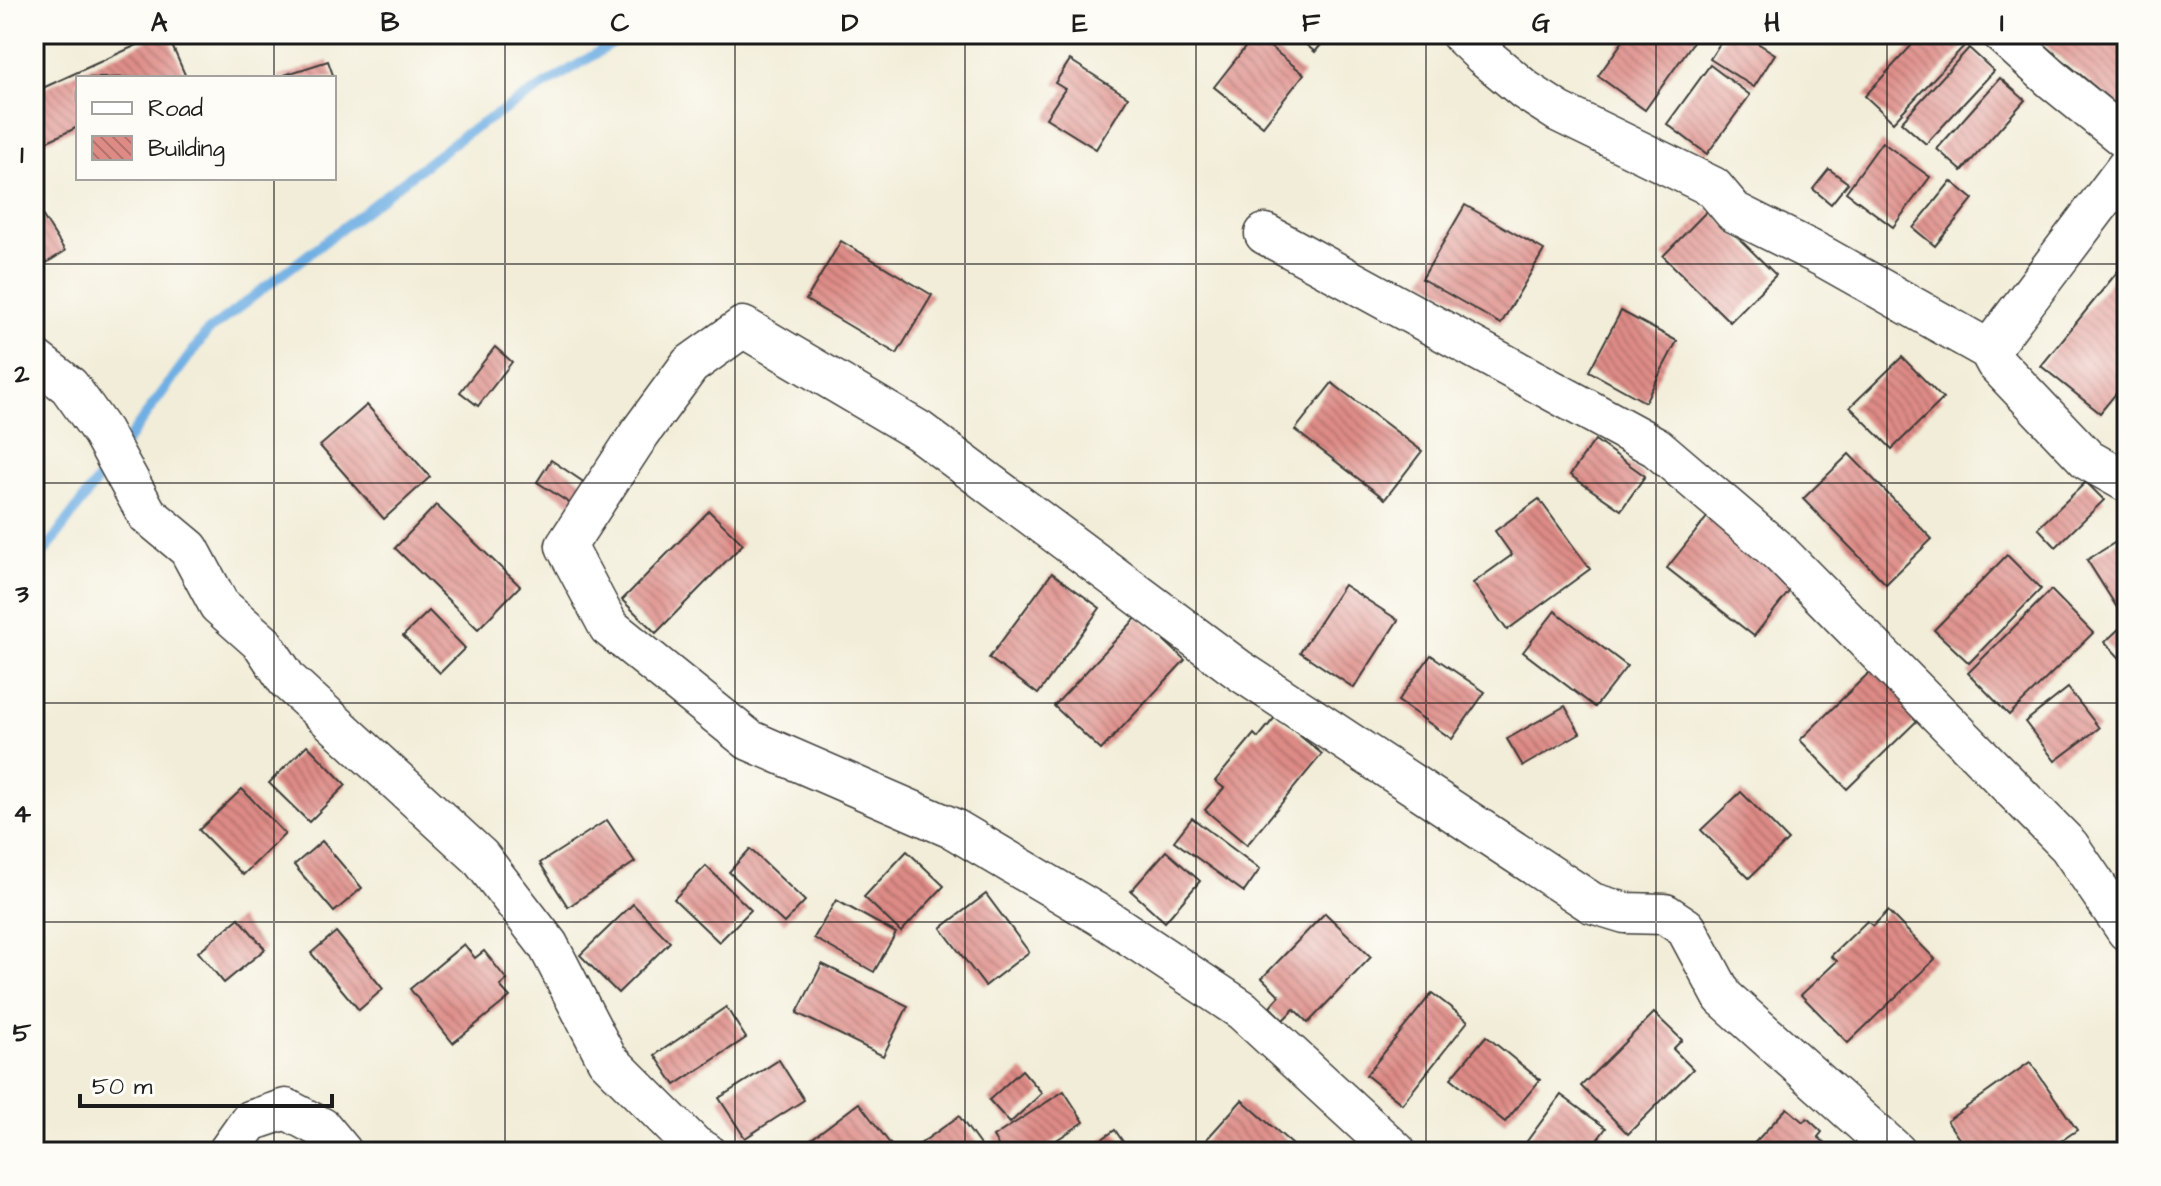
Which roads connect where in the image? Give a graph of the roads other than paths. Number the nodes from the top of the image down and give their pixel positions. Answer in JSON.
{"nodes":[{"id":1,"x":1461,"y":34,"type":"edge"},
{"id":2,"x":2002,"y":34,"type":"edge"},
{"id":3,"x":2127,"y":140,"type":"edge"},
{"id":4,"x":2127,"y":167,"type":"edge"},
{"id":5,"x":1265,"y":234,"type":"dead end"},
{"id":6,"x":1989,"y":350,"type":"junction"},
{"id":7,"x":34,"y":359,"type":"edge"},
{"id":8,"x":2127,"y":482,"type":"edge"},
{"id":9,"x":2127,"y":931,"type":"edge"},
{"id":10,"x":228,"y":1152,"type":"edge"},
{"id":11,"x":342,"y":1152,"type":"edge"},
{"id":12,"x":705,"y":1152,"type":"edge"},
{"id":13,"x":1396,"y":1152,"type":"edge"},
{"id":14,"x":1896,"y":1152,"type":"edge"}],
"edges":[{"from":1,"to":6,"type":"street"},
{"from":2,"to":3,"type":"street"},
{"from":4,"to":6,"type":"street"},
{"from":5,"to":9,"type":"street"},
{"from":6,"to":8,"type":"street"},
{"from":7,"to":12,"type":"street"},
{"from":10,"to":11,"type":"street"},
{"from":13,"to":14,"type":"street"}]}
